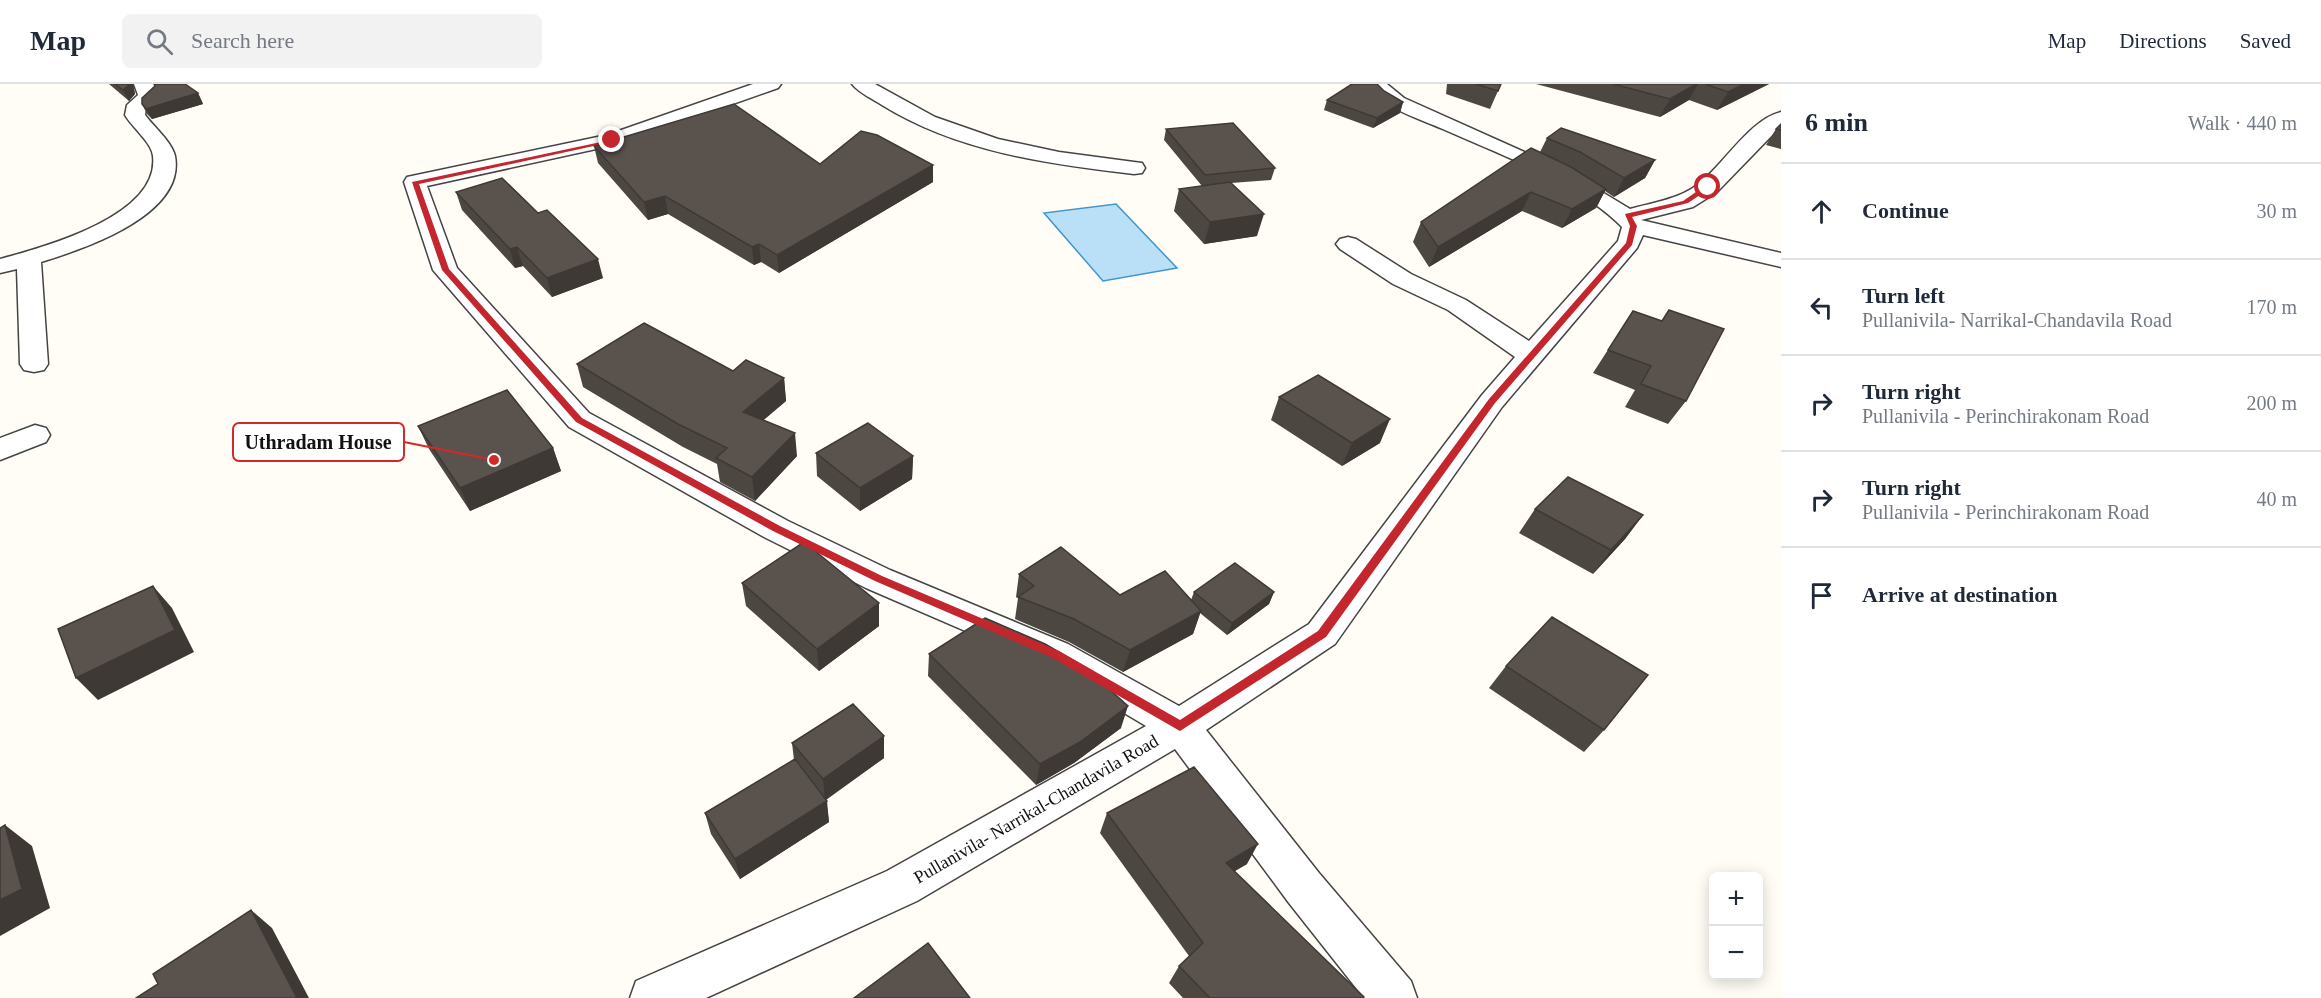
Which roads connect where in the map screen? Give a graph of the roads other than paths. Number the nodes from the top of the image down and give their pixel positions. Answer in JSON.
{"nodes":[{"id":1,"x":144,"y":84,"type":"edge"},
{"id":2,"x":771,"y":84,"type":"edge"},
{"id":3,"x":861,"y":84,"type":"edge"},
{"id":4,"x":1376,"y":84,"type":"edge"},
{"id":5,"x":1781,"y":118,"type":"edge"},
{"id":6,"x":1134,"y":168,"type":"dead end"},
{"id":7,"x":1631,"y":221,"type":"junction"},
{"id":8,"x":1348,"y":244,"type":"dead end"},
{"id":9,"x":29,"y":259,"type":"junction"},
{"id":10,"x":1781,"y":260,"type":"edge"},
{"id":11,"x":0,"y":266,"type":"edge"},
{"id":12,"x":1531,"y":355,"type":"junction"},
{"id":13,"x":34,"y":364,"type":"dead end"},
{"id":14,"x":35,"y":435,"type":"dead end"},
{"id":15,"x":0,"y":450,"type":"edge"},
{"id":16,"x":1180,"y":726,"type":"junction"},
{"id":17,"x":653,"y":998,"type":"edge"},
{"id":18,"x":1394,"y":998,"type":"edge"}],
"edges":[{"from":1,"to":9,"type":"street"},
{"from":2,"to":16,"type":"street"},
{"from":3,"to":6,"type":"street"},
{"from":4,"to":7,"type":"street"},
{"from":5,"to":7,"type":"street"},
{"from":7,"to":10,"type":"street"},
{"from":7,"to":12,"type":"street","name":"Pullanivila- Narrikal-Chandavila Road"},
{"from":8,"to":12,"type":"street"},
{"from":9,"to":11,"type":"street"},
{"from":9,"to":13,"type":"street"},
{"from":12,"to":16,"type":"street","name":"Pullanivila- Narrikal-Chandavila Road"},
{"from":14,"to":15,"type":"street"},
{"from":16,"to":17,"type":"street","name":"Pullanivila- Narrikal-Chandavila Road"},
{"from":16,"to":18,"type":"street"}]}
